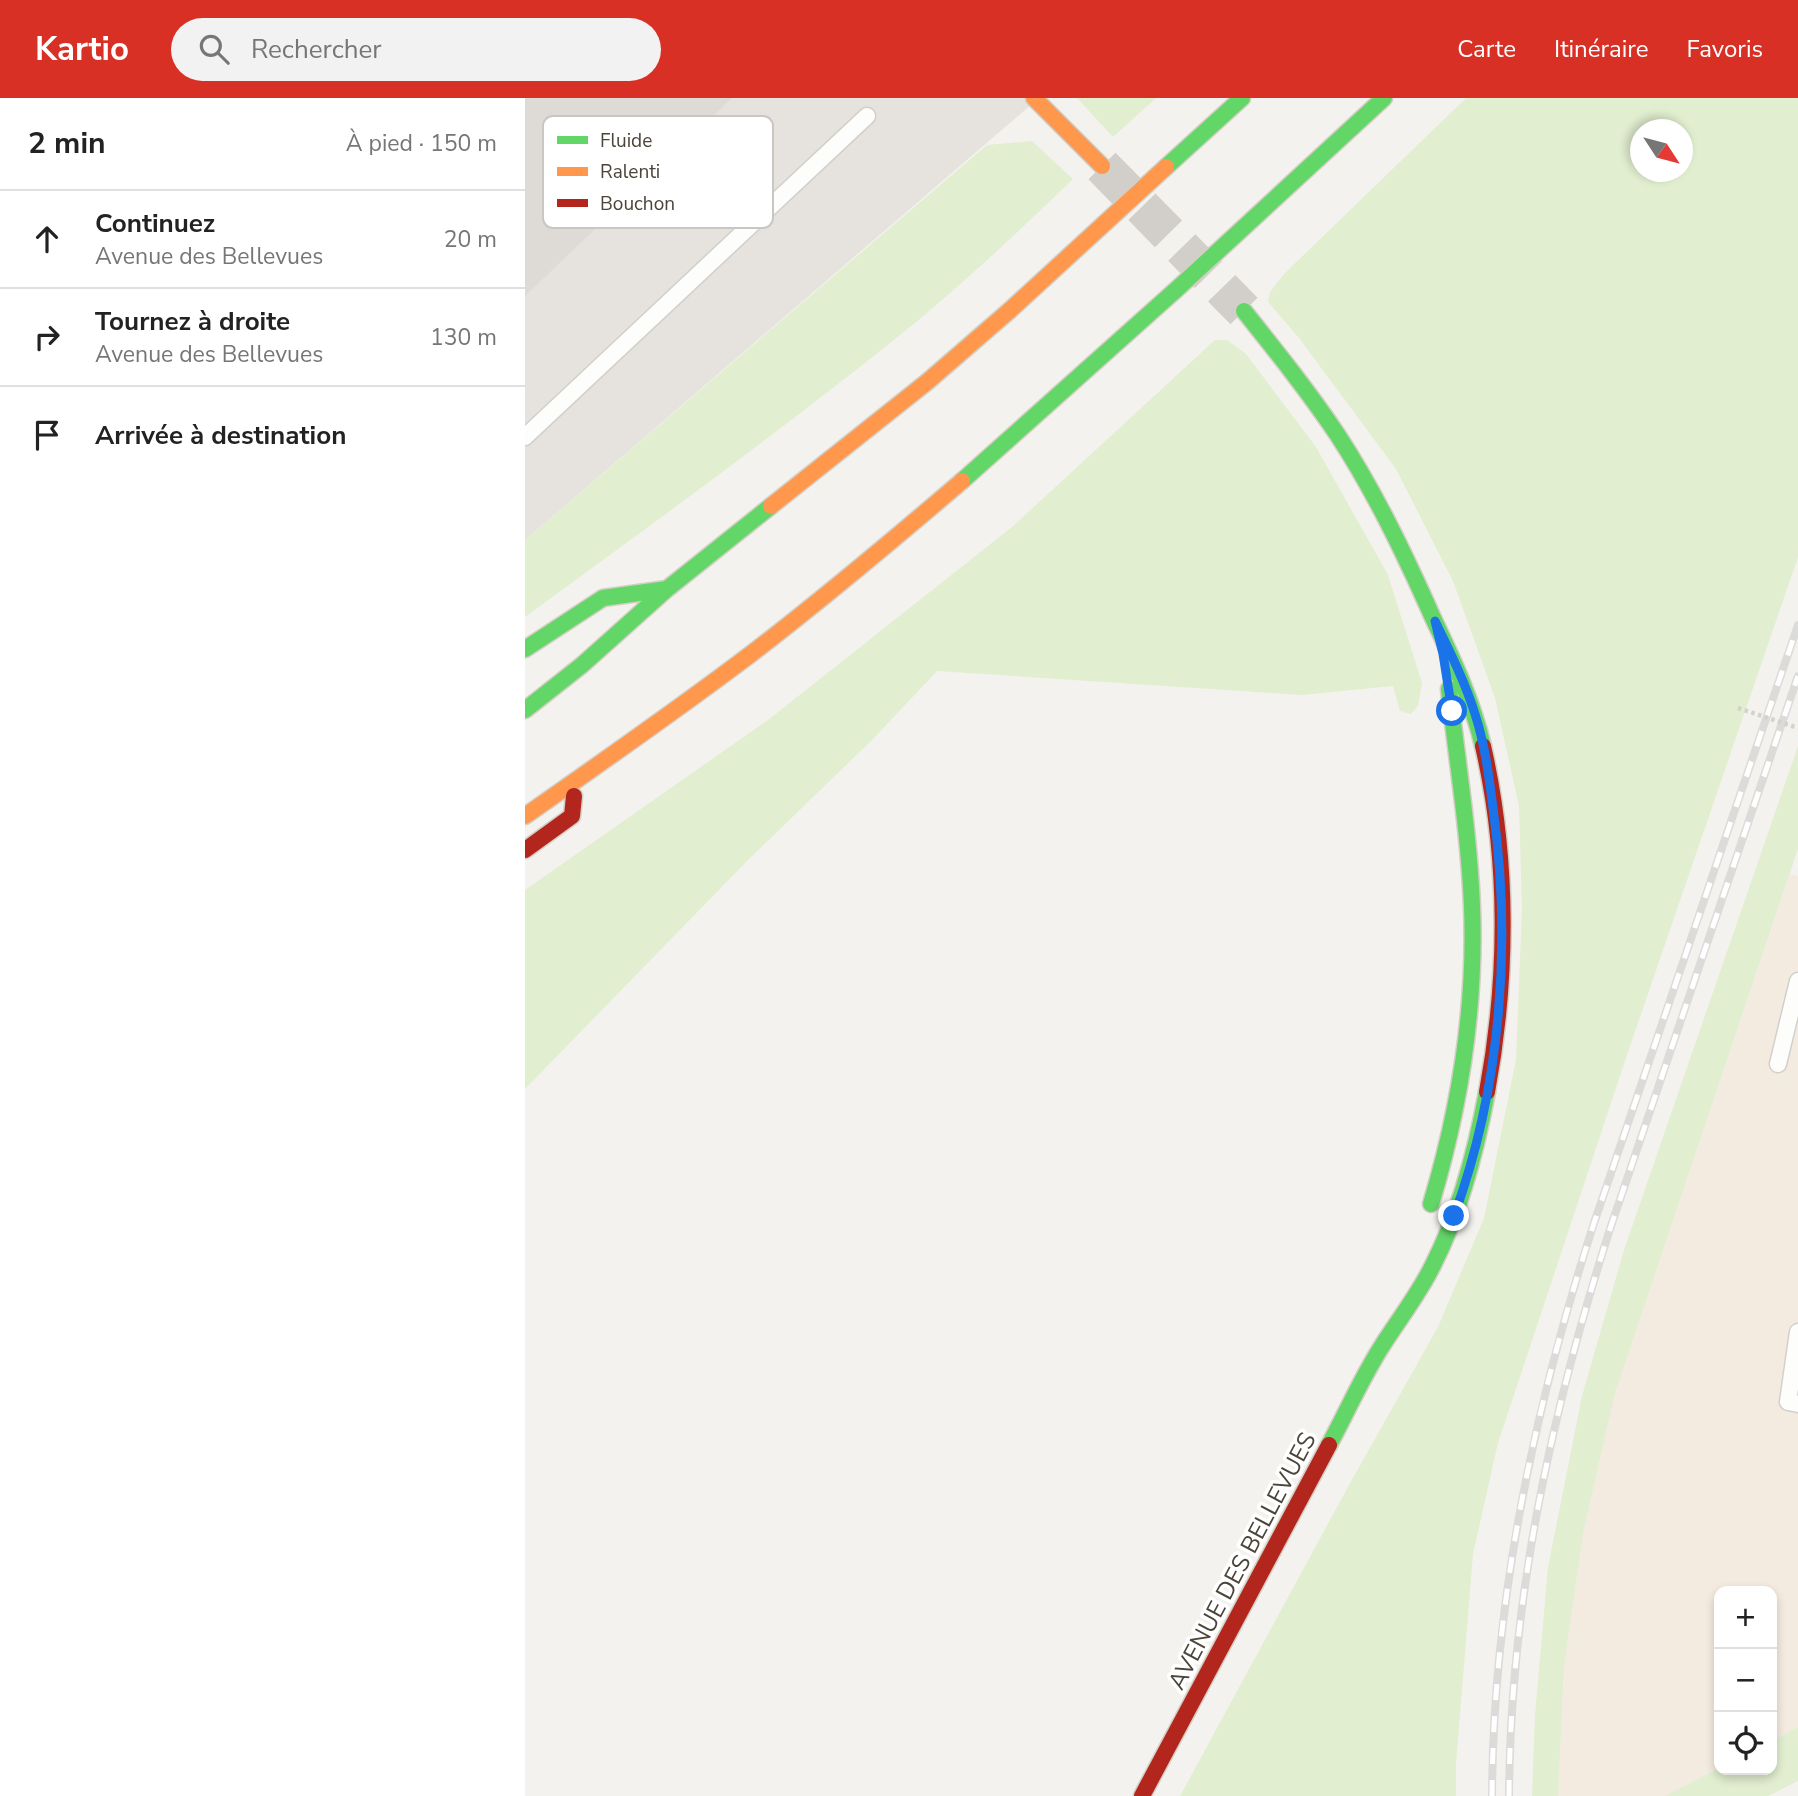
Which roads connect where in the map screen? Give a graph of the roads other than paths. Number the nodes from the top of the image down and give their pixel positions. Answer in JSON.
{"nodes":[{"id":1,"x":1034,"y":98,"type":"edge"},
{"id":2,"x":1242,"y":98,"type":"edge"},
{"id":3,"x":1384,"y":98,"type":"edge"},
{"id":4,"x":867,"y":116,"type":"dead end"},
{"id":5,"x":1102,"y":166,"type":"tunnel mouth"},
{"id":6,"x":773,"y":204,"type":"edge"},
{"id":7,"x":748,"y":228,"type":"edge"},
{"id":8,"x":1244,"y":311,"type":"tunnel mouth"},
{"id":9,"x":525,"y":437,"type":"edge"},
{"id":10,"x":667,"y":589,"type":"junction"},
{"id":11,"x":1435,"y":621,"type":"junction"},
{"id":12,"x":525,"y":649,"type":"edge"},
{"id":13,"x":525,"y":710,"type":"edge"},
{"id":14,"x":576,"y":783,"type":"junction"},
{"id":15,"x":525,"y":817,"type":"edge"},
{"id":16,"x":525,"y":850,"type":"edge"},
{"id":17,"x":1798,"y":981,"type":"edge"},
{"id":18,"x":1778,"y":1064,"type":"dead end"},
{"id":19,"x":1428,"y":1213,"type":"dead end"},
{"id":20,"x":1400,"y":1291,"type":"dead end"},
{"id":21,"x":1798,"y":1332,"type":"edge"},
{"id":22,"x":1381,"y":1348,"type":"junction"},
{"id":23,"x":1798,"y":1404,"type":"edge"},
{"id":24,"x":1142,"y":1796,"type":"edge"}],
"edges":[{"from":1,"to":5,"type":"main road"},
{"from":2,"to":10,"type":"main road"},
{"from":3,"to":14,"type":"main road"},
{"from":4,"to":6,"type":"lane"},
{"from":7,"to":9,"type":"lane"},
{"from":8,"to":11,"type":"main road","name":"AVENUE DES BELLEVUES"},
{"from":10,"to":12,"type":"main road"},
{"from":10,"to":13,"type":"main road"},
{"from":11,"to":19,"type":"main road","name":"AVENUE DES BELLEVUES"},
{"from":11,"to":22,"type":"main road","name":"AVENUE DES BELLEVUES"},
{"from":14,"to":15,"type":"main road"},
{"from":14,"to":16,"type":"main road"},
{"from":17,"to":18,"type":"lane"},
{"from":20,"to":22,"type":"main road","name":"AVENUE DES BELLEVUES"},
{"from":21,"to":23,"type":"lane"},
{"from":22,"to":24,"type":"main road","name":"AVENUE DES BELLEVUES"}]}
